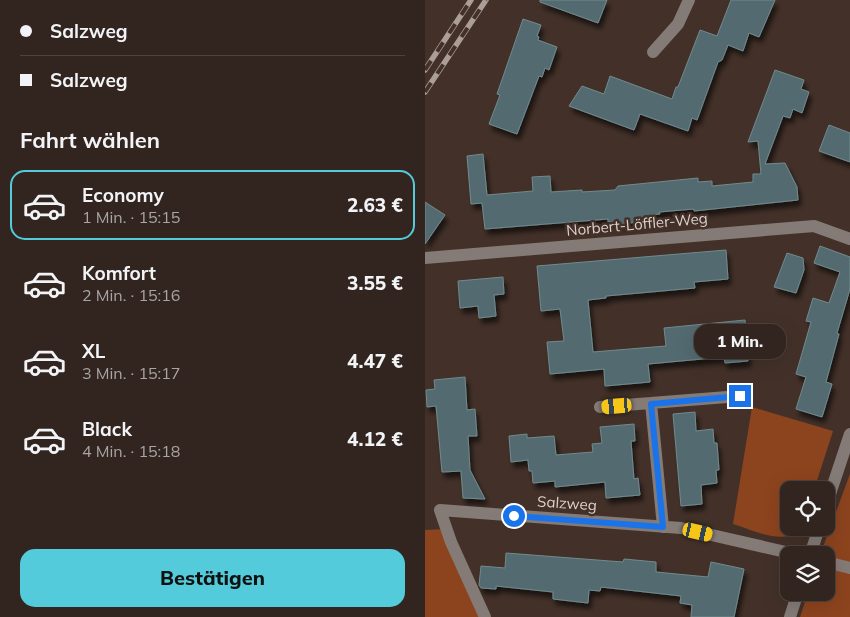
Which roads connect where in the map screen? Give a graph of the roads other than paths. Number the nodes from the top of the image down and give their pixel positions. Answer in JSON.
{"nodes":[{"id":1,"x":689,"y":0,"type":"edge"},
{"id":2,"x":653,"y":52,"type":"dead end"},
{"id":3,"x":850,"y":239,"type":"edge"},
{"id":4,"x":425,"y":258,"type":"edge"},
{"id":5,"x":740,"y":396,"type":"dead end"},
{"id":6,"x":651,"y":404,"type":"junction"},
{"id":7,"x":600,"y":407,"type":"dead end"},
{"id":8,"x":850,"y":434,"type":"edge"},
{"id":9,"x":834,"y":481,"type":"edge"},
{"id":10,"x":663,"y":527,"type":"junction"},
{"id":11,"x":780,"y":551,"type":"edge"},
{"id":12,"x":835,"y":564,"type":"edge"},
{"id":13,"x":850,"y":568,"type":"edge"},
{"id":14,"x":795,"y":601,"type":"edge"},
{"id":15,"x":485,"y":617,"type":"edge"},
{"id":16,"x":790,"y":617,"type":"edge"}],
"edges":[{"from":1,"to":2,"type":"street"},
{"from":3,"to":4,"type":"street","name":"Norbert-Löffler-Weg"},
{"from":5,"to":6,"type":"street"},
{"from":6,"to":7,"type":"street"},
{"from":6,"to":10,"type":"street"},
{"from":8,"to":9,"type":"street"},
{"from":10,"to":11,"type":"street","name":"Salzweg"},
{"from":10,"to":15,"type":"street","name":"Salzweg"},
{"from":12,"to":13,"type":"street"},
{"from":14,"to":16,"type":"street"}]}
